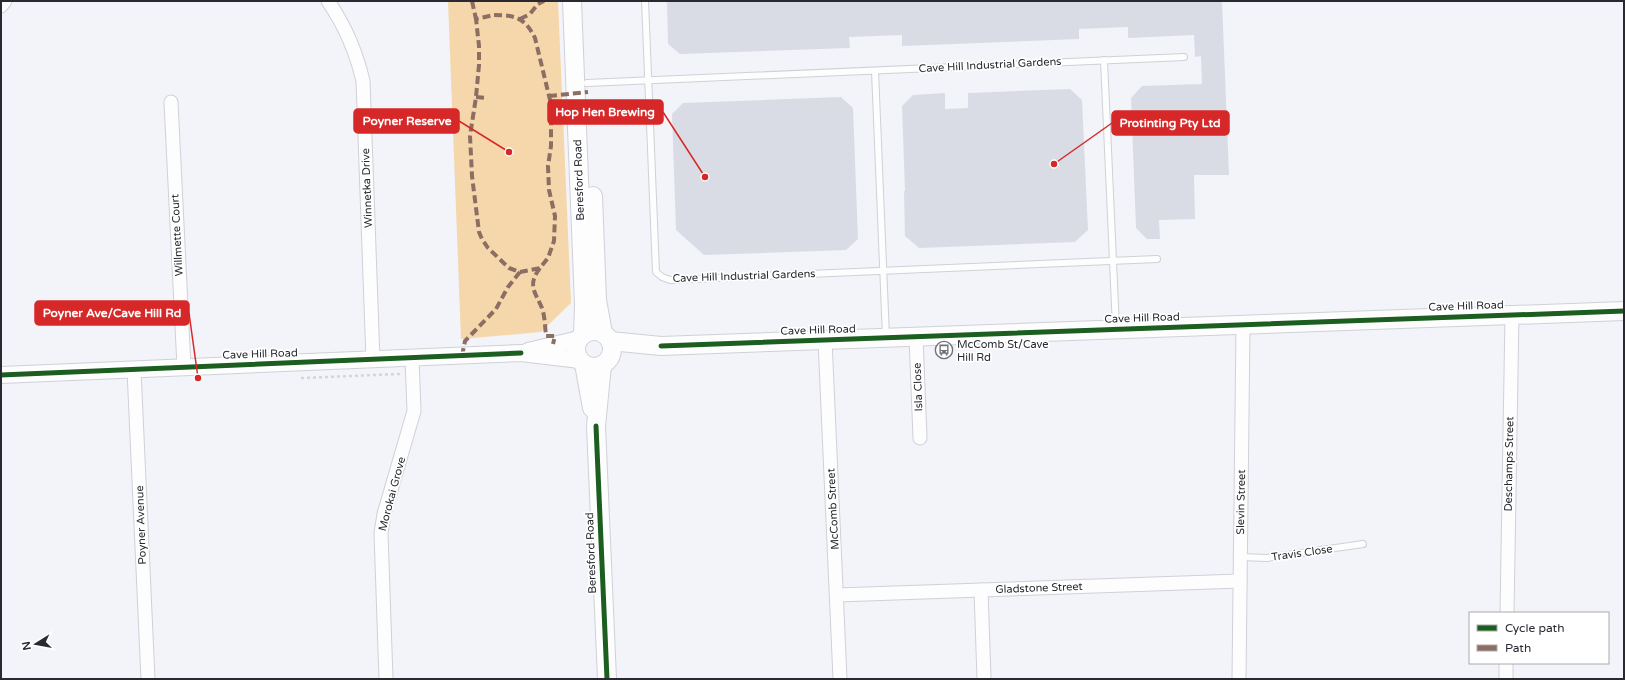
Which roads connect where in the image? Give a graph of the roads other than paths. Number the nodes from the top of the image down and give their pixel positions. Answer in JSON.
{"nodes":[{"id":1,"x":5,"y":1,"type":"edge"},
{"id":2,"x":328,"y":1,"type":"edge"},
{"id":3,"x":572,"y":1,"type":"edge"},
{"id":4,"x":584,"y":1,"type":"edge"},
{"id":5,"x":645,"y":1,"type":"edge"},
{"id":6,"x":1,"y":6,"type":"edge"},
{"id":7,"x":1184,"y":57,"type":"dead end"},
{"id":8,"x":1104,"y":60,"type":"junction"},
{"id":9,"x":875,"y":71,"type":"junction"},
{"id":10,"x":649,"y":80,"type":"junction"},
{"id":11,"x":587,"y":84,"type":"junction"},
{"id":12,"x":171,"y":102,"type":"dead end"},
{"id":13,"x":1157,"y":259,"type":"dead end"},
{"id":14,"x":1112,"y":262,"type":"junction"},
{"id":15,"x":883,"y":271,"type":"junction"},
{"id":16,"x":1624,"y":311,"type":"edge"},
{"id":17,"x":1512,"y":315,"type":"junction"},
{"id":18,"x":1243,"y":325,"type":"junction"},
{"id":19,"x":1116,"y":329,"type":"junction"},
{"id":20,"x":581,"y":337,"type":"junction"},
{"id":21,"x":606,"y":337,"type":"junction"},
{"id":22,"x":886,"y":337,"type":"junction"},
{"id":23,"x":916,"y":337,"type":"junction"},
{"id":24,"x":825,"y":340,"type":"junction"},
{"id":25,"x":660,"y":346,"type":"junction"},
{"id":26,"x":521,"y":353,"type":"junction"},
{"id":27,"x":412,"y":358,"type":"junction"},
{"id":28,"x":373,"y":360,"type":"junction"},
{"id":29,"x":582,"y":362,"type":"junction"},
{"id":30,"x":605,"y":363,"type":"junction"},
{"id":31,"x":184,"y":367,"type":"junction"},
{"id":32,"x":134,"y":370,"type":"junction"},
{"id":33,"x":1,"y":375,"type":"edge"},
{"id":34,"x":596,"y":426,"type":"junction"},
{"id":35,"x":920,"y":438,"type":"dead end"},
{"id":36,"x":1364,"y":544,"type":"dead end"},
{"id":37,"x":1240,"y":557,"type":"junction"},
{"id":38,"x":1240,"y":581,"type":"junction"},
{"id":39,"x":981,"y":590,"type":"junction"},
{"id":40,"x":837,"y":595,"type":"junction"},
{"id":41,"x":1507,"y":612,"type":"edge"},
{"id":42,"x":1506,"y":664,"type":"edge"},
{"id":43,"x":148,"y":679,"type":"edge"},
{"id":44,"x":386,"y":679,"type":"edge"},
{"id":45,"x":607,"y":679,"type":"edge"},
{"id":46,"x":840,"y":679,"type":"edge"},
{"id":47,"x":984,"y":679,"type":"edge"},
{"id":48,"x":1238,"y":679,"type":"edge"},
{"id":49,"x":1506,"y":679,"type":"edge"}],
"edges":[{"from":1,"to":6,"type":"street"},
{"from":2,"to":28,"type":"street","name":"Winnetka Drive"},
{"from":3,"to":20,"type":"main road","name":"Beresford Road"},
{"from":4,"to":11,"type":"main road","name":"Beresford Road"},
{"from":5,"to":10,"type":"lane","name":"Cave Hill Industrial Gardens"},
{"from":7,"to":8,"type":"lane","name":"Cave Hill Industrial Gardens"},
{"from":8,"to":9,"type":"lane","name":"Cave Hill Industrial Gardens"},
{"from":8,"to":14,"type":"lane"},
{"from":9,"to":10,"type":"lane","name":"Cave Hill Industrial Gardens"},
{"from":9,"to":15,"type":"lane"},
{"from":10,"to":11,"type":"lane","name":"Cave Hill Industrial Gardens"},
{"from":10,"to":15,"type":"lane","name":"Cave Hill Industrial Gardens"},
{"from":11,"to":21,"type":"main road","name":"Beresford Road"},
{"from":12,"to":31,"type":"street","name":"Willmette Court"},
{"from":13,"to":14,"type":"lane","name":"Cave Hill Industrial Gardens"},
{"from":14,"to":15,"type":"lane","name":"Cave Hill Industrial Gardens"},
{"from":14,"to":19,"type":"lane"},
{"from":15,"to":22,"type":"lane"},
{"from":16,"to":17,"type":"main road","name":"Cave Hill Road"},
{"from":17,"to":18,"type":"main road","name":"Cave Hill Road"},
{"from":17,"to":41,"type":"street","name":"Deschamps Street"},
{"from":18,"to":19,"type":"main road","name":"Cave Hill Road"},
{"from":18,"to":37,"type":"street","name":"Slevin Street"},
{"from":19,"to":23,"type":"main road","name":"Cave Hill Road"},
{"from":20,"to":21,"type":"main road"},
{"from":20,"to":26,"type":"street","name":"Cave Hill Road"},
{"from":20,"to":29,"type":"main road"},
{"from":21,"to":25,"type":"main road","name":"Cave Hill Road"},
{"from":21,"to":30,"type":"main road"},
{"from":22,"to":23,"type":"main road","name":"Cave Hill Road"},
{"from":22,"to":24,"type":"main road","name":"Cave Hill Road"},
{"from":23,"to":35,"type":"street","name":"Isla Close"},
{"from":24,"to":25,"type":"main road","name":"Cave Hill Road"},
{"from":24,"to":40,"type":"street","name":"McComb Street"},
{"from":25,"to":30,"type":"main road","name":"Cave Hill Road"},
{"from":26,"to":27,"type":"street","name":"Cave Hill Road"},
{"from":26,"to":29,"type":"street","name":"Cave Hill Road"},
{"from":27,"to":28,"type":"street","name":"Cave Hill Road"},
{"from":27,"to":44,"type":"street","name":"Morokai Grove"},
{"from":28,"to":31,"type":"street","name":"Cave Hill Road"},
{"from":29,"to":30,"type":"main road"},
{"from":29,"to":34,"type":"main road","name":"Beresford Road"},
{"from":30,"to":34,"type":"main road","name":"Beresford Road"},
{"from":31,"to":32,"type":"street","name":"Cave Hill Road"},
{"from":32,"to":33,"type":"street","name":"Cave Hill Road"},
{"from":32,"to":43,"type":"street","name":"Poyner Avenue"},
{"from":34,"to":45,"type":"main road","name":"Beresford Road"},
{"from":36,"to":37,"type":"lane","name":"Travis Close"},
{"from":37,"to":38,"type":"street","name":"Slevin Street"},
{"from":38,"to":39,"type":"street","name":"Gladstone Street"},
{"from":38,"to":48,"type":"street","name":"Slevin Street"},
{"from":39,"to":40,"type":"street","name":"Gladstone Street"},
{"from":39,"to":47,"type":"street"},
{"from":40,"to":46,"type":"street","name":"McComb Street"},
{"from":42,"to":49,"type":"street"}]}
